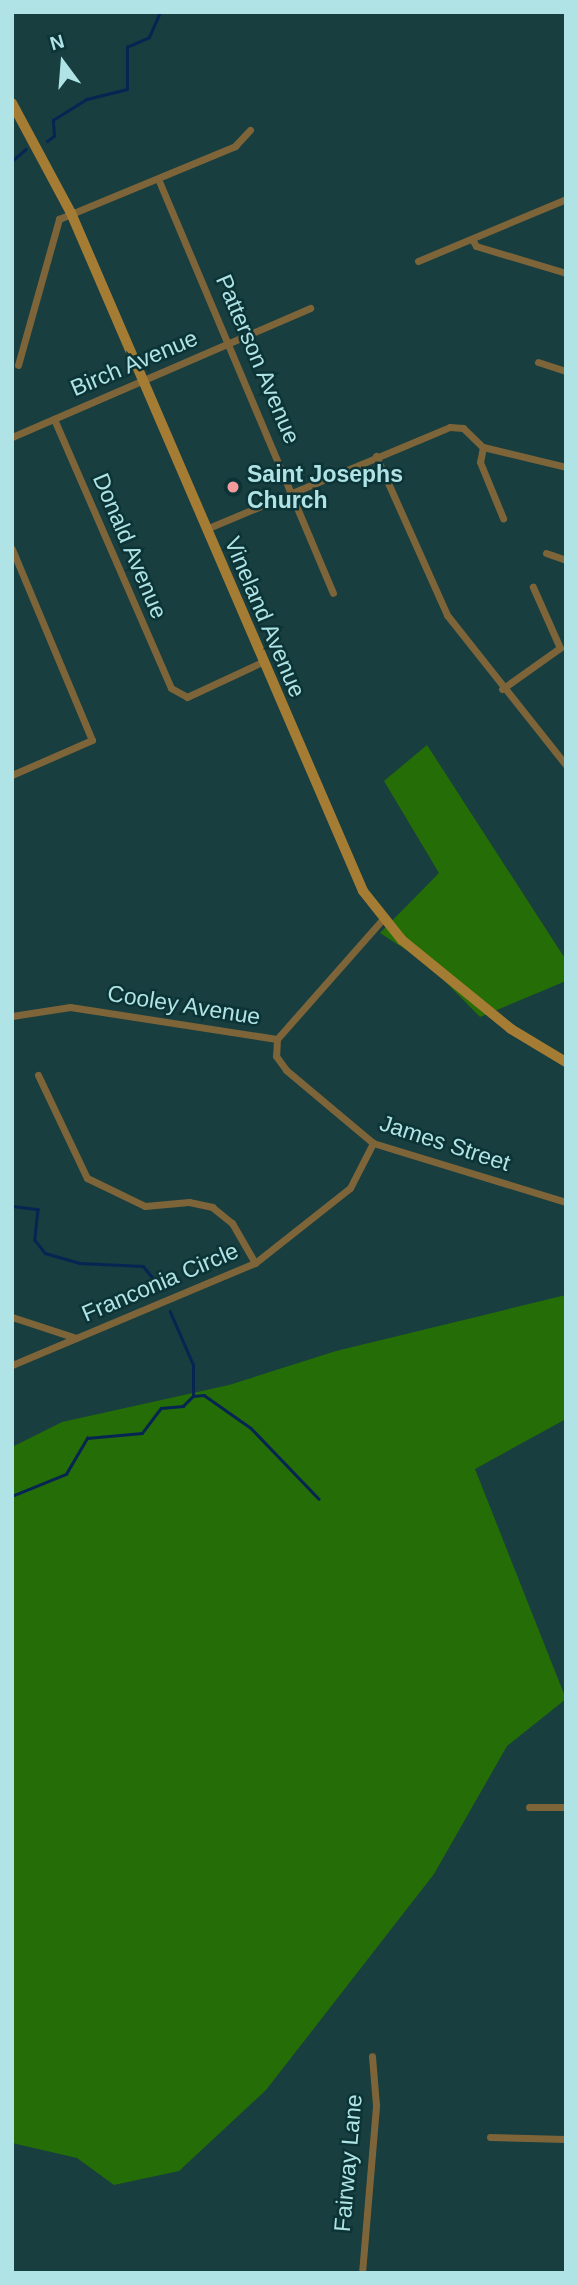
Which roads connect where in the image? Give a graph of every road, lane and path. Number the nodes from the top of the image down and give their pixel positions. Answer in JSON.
{"nodes":[{"id":1,"x":12,"y":103,"type":"edge"},
{"id":2,"x":250,"y":130,"type":"dead end"},
{"id":3,"x":159,"y":181,"type":"junction"},
{"id":4,"x":566,"y":199,"type":"edge"},
{"id":5,"x":71,"y":213,"type":"junction"},
{"id":6,"x":471,"y":239,"type":"junction"},
{"id":7,"x":418,"y":261,"type":"dead end"},
{"id":8,"x":566,"y":273,"type":"edge"},
{"id":9,"x":310,"y":308,"type":"dead end"},
{"id":10,"x":229,"y":343,"type":"junction"},
{"id":11,"x":538,"y":362,"type":"dead end"},
{"id":12,"x":18,"y":365,"type":"dead end"},
{"id":13,"x":566,"y":371,"type":"edge"},
{"id":14,"x":142,"y":380,"type":"junction"},
{"id":15,"x":54,"y":419,"type":"junction"},
{"id":16,"x":12,"y":438,"type":"edge"},
{"id":17,"x":483,"y":447,"type":"junction"},
{"id":18,"x":376,"y":456,"type":"junction"},
{"id":19,"x":566,"y":467,"type":"edge"},
{"id":20,"x":294,"y":492,"type":"junction"},
{"id":21,"x":503,"y":518,"type":"dead end"},
{"id":22,"x":206,"y":529,"type":"junction"},
{"id":23,"x":12,"y":549,"type":"edge"},
{"id":24,"x":546,"y":553,"type":"dead end"},
{"id":25,"x":566,"y":560,"type":"edge"},
{"id":26,"x":533,"y":587,"type":"dead end"},
{"id":27,"x":333,"y":593,"type":"dead end"},
{"id":28,"x":262,"y":662,"type":"junction"},
{"id":29,"x":502,"y":689,"type":"junction"},
{"id":30,"x":566,"y":765,"type":"edge"},
{"id":31,"x":12,"y":775,"type":"edge"},
{"id":32,"x":382,"y":920,"type":"junction"},
{"id":33,"x":12,"y":1016,"type":"edge"},
{"id":34,"x":277,"y":1039,"type":"junction"},
{"id":35,"x":566,"y":1062,"type":"edge"},
{"id":36,"x":38,"y":1075,"type":"dead end"},
{"id":37,"x":373,"y":1143,"type":"junction"},
{"id":38,"x":566,"y":1202,"type":"edge"},
{"id":39,"x":256,"y":1263,"type":"junction"},
{"id":40,"x":12,"y":1317,"type":"edge"},
{"id":41,"x":76,"y":1338,"type":"junction"},
{"id":42,"x":12,"y":1365,"type":"edge"},
{"id":43,"x":529,"y":1807,"type":"dead end"},
{"id":44,"x":566,"y":1807,"type":"edge"},
{"id":45,"x":372,"y":2056,"type":"dead end"},
{"id":46,"x":490,"y":2137,"type":"dead end"},
{"id":47,"x":566,"y":2139,"type":"edge"},
{"id":48,"x":362,"y":2273,"type":"edge"}],
"edges":[{"from":1,"to":5,"type":"street","name":"Vineland Avenue"},
{"from":2,"to":3,"type":"street"},
{"from":3,"to":5,"type":"street"},
{"from":3,"to":10,"type":"street","name":"Patterson Avenue"},
{"from":4,"to":6,"type":"street"},
{"from":5,"to":12,"type":"street"},
{"from":5,"to":14,"type":"street","name":"Vineland Avenue"},
{"from":6,"to":7,"type":"street"},
{"from":6,"to":8,"type":"street"},
{"from":9,"to":10,"type":"street","name":"Birch Avenue"},
{"from":10,"to":14,"type":"street","name":"Birch Avenue"},
{"from":10,"to":20,"type":"street","name":"Patterson Avenue"},
{"from":11,"to":13,"type":"street"},
{"from":14,"to":15,"type":"street","name":"Birch Avenue"},
{"from":14,"to":22,"type":"street","name":"Vineland Avenue"},
{"from":15,"to":16,"type":"street","name":"Birch Avenue"},
{"from":15,"to":28,"type":"street","name":"Donald Avenue"},
{"from":17,"to":18,"type":"street"},
{"from":17,"to":19,"type":"street"},
{"from":17,"to":21,"type":"street"},
{"from":18,"to":20,"type":"street"},
{"from":18,"to":29,"type":"street"},
{"from":20,"to":22,"type":"street"},
{"from":20,"to":27,"type":"street","name":"Patterson Avenue"},
{"from":22,"to":28,"type":"street","name":"Vineland Avenue"},
{"from":23,"to":31,"type":"street"},
{"from":24,"to":25,"type":"street"},
{"from":26,"to":29,"type":"street"},
{"from":28,"to":32,"type":"street","name":"Vineland Avenue"},
{"from":29,"to":30,"type":"street"},
{"from":32,"to":34,"type":"street","name":"Cooley Avenue"},
{"from":32,"to":35,"type":"street","name":"Vineland Avenue"},
{"from":33,"to":34,"type":"street","name":"Cooley Avenue"},
{"from":34,"to":37,"type":"street","name":"James Street"},
{"from":36,"to":39,"type":"street"},
{"from":37,"to":38,"type":"street","name":"James Street"},
{"from":37,"to":39,"type":"street","name":"Franconia Circle"},
{"from":39,"to":41,"type":"street","name":"Franconia Circle"},
{"from":40,"to":41,"type":"street","name":"Franconia Circle"},
{"from":41,"to":42,"type":"street","name":"Franconia Circle"},
{"from":43,"to":44,"type":"street"},
{"from":45,"to":48,"type":"street","name":"Fairway Lane"},
{"from":46,"to":47,"type":"street"}]}
